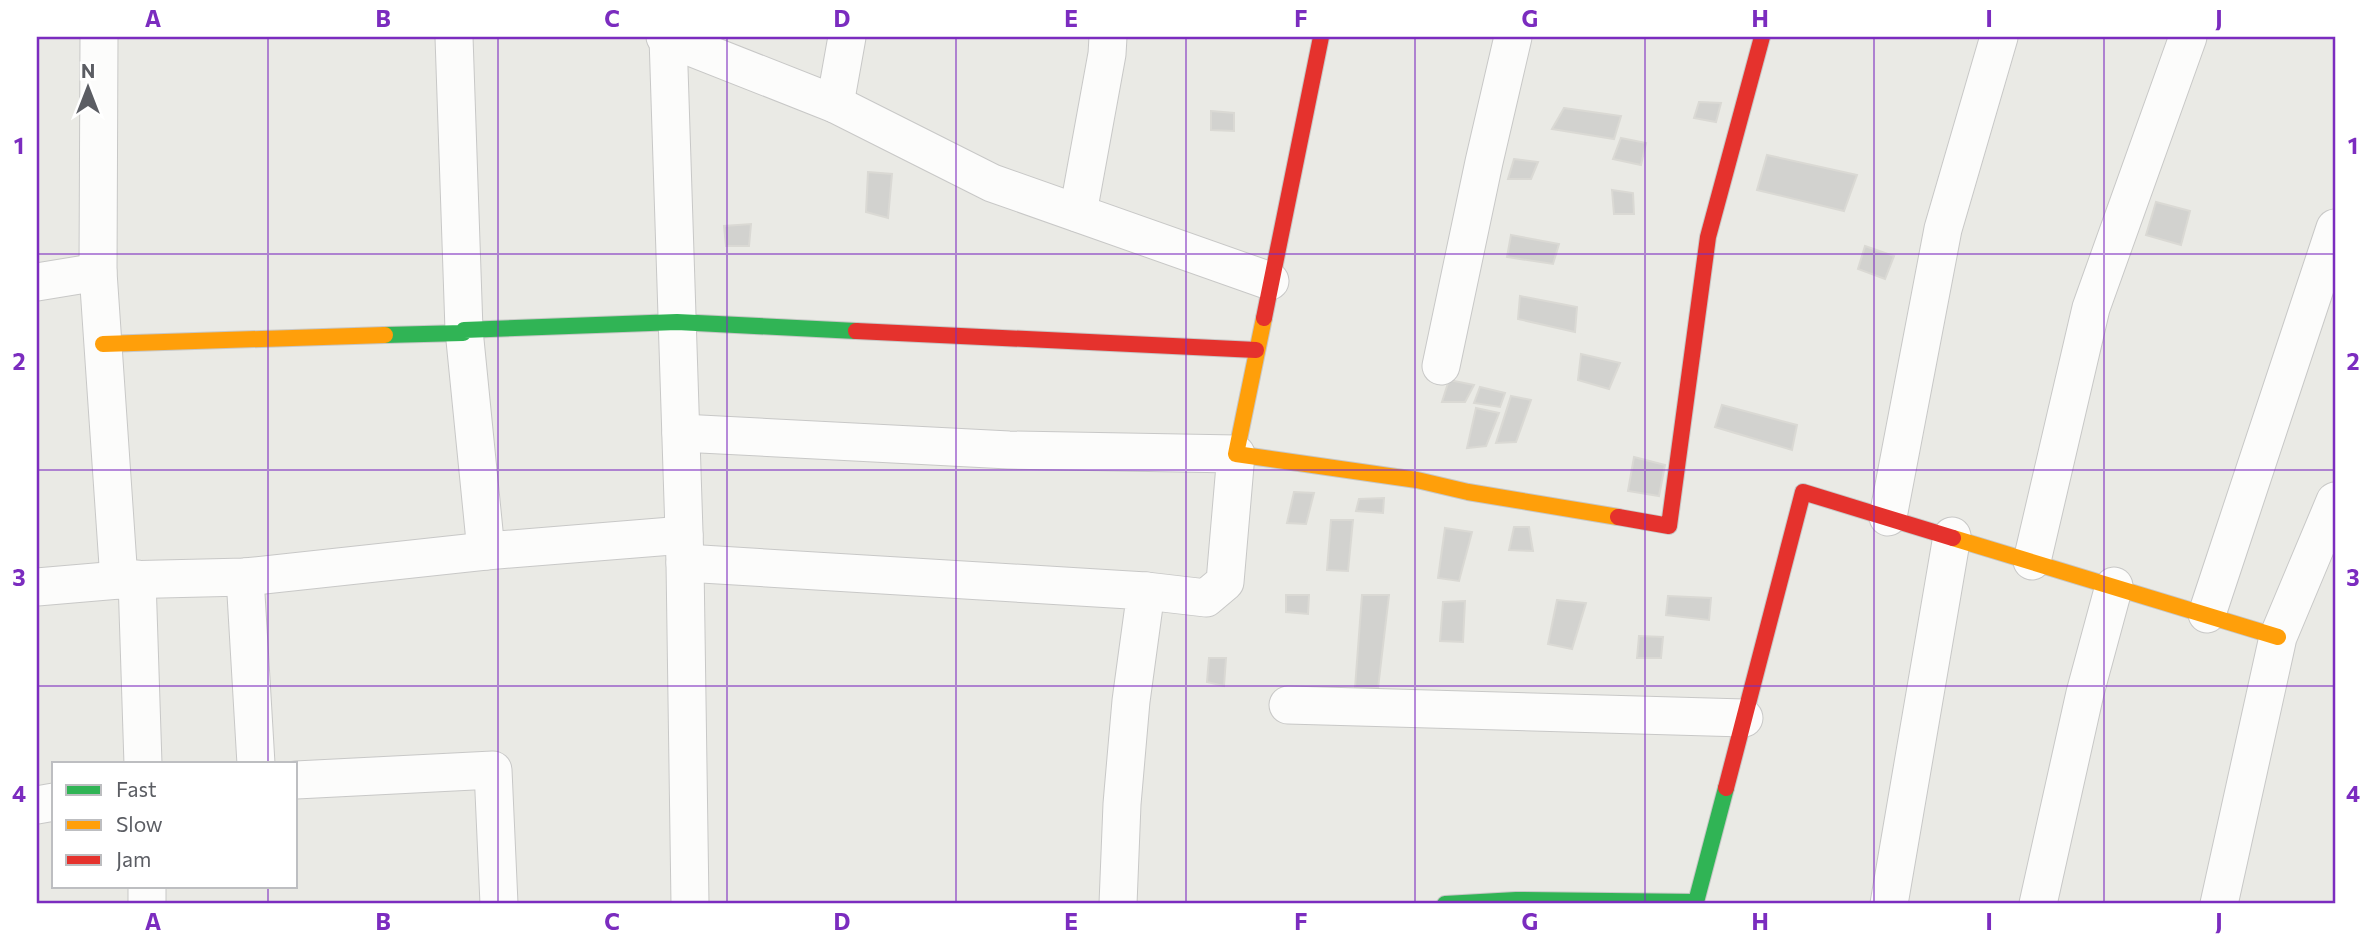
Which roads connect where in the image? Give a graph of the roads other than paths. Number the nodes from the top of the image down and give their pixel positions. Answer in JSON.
{"nodes":[{"id":1,"x":99,"y":37,"type":"edge"},
{"id":2,"x":454,"y":37,"type":"edge"},
{"id":3,"x":667,"y":37,"type":"edge"},
{"id":4,"x":848,"y":37,"type":"edge"},
{"id":5,"x":1108,"y":37,"type":"edge"},
{"id":6,"x":1321,"y":37,"type":"edge"},
{"id":7,"x":1513,"y":37,"type":"edge"},
{"id":8,"x":1762,"y":37,"type":"edge"},
{"id":9,"x":1999,"y":37,"type":"edge"},
{"id":10,"x":2188,"y":37,"type":"edge"},
{"id":11,"x":835,"y":104,"type":"junction"},
{"id":12,"x":1078,"y":213,"type":"junction"},
{"id":13,"x":2335,"y":228,"type":"edge"},
{"id":14,"x":98,"y":272,"type":"junction"},
{"id":15,"x":1270,"y":281,"type":"junction"},
{"id":16,"x":37,"y":282,"type":"edge"},
{"id":17,"x":677,"y":322,"type":"junction"},
{"id":18,"x":464,"y":331,"type":"junction"},
{"id":19,"x":103,"y":344,"type":"junction"},
{"id":20,"x":1256,"y":350,"type":"junction"},
{"id":21,"x":1441,"y":366,"type":"dead end"},
{"id":22,"x":681,"y":433,"type":"junction"},
{"id":23,"x":1236,"y":454,"type":"junction"},
{"id":24,"x":2335,"y":501,"type":"edge"},
{"id":25,"x":1888,"y":517,"type":"junction"},
{"id":26,"x":1952,"y":536,"type":"junction"},
{"id":27,"x":685,"y":549,"type":"junction"},
{"id":28,"x":486,"y":551,"type":"junction"},
{"id":29,"x":2032,"y":561,"type":"junction"},
{"id":30,"x":245,"y":577,"type":"junction"},
{"id":31,"x":128,"y":580,"type":"junction"},
{"id":32,"x":2113,"y":586,"type":"junction"},
{"id":33,"x":37,"y":587,"type":"edge"},
{"id":34,"x":1146,"y":592,"type":"junction"},
{"id":35,"x":2207,"y":614,"type":"junction"},
{"id":36,"x":2278,"y":637,"type":"junction"},
{"id":37,"x":1288,"y":705,"type":"dead end"},
{"id":38,"x":1744,"y":718,"type":"junction"},
{"id":39,"x":143,"y":762,"type":"edge"},
{"id":40,"x":256,"y":762,"type":"edge"},
{"id":41,"x":298,"y":780,"type":"edge"},
{"id":42,"x":1516,"y":902,"type":"edge"},
{"id":43,"x":499,"y":904,"type":"edge"},
{"id":44,"x":690,"y":904,"type":"edge"},
{"id":45,"x":1118,"y":904,"type":"edge"},
{"id":46,"x":1445,"y":904,"type":"edge"},
{"id":47,"x":1889,"y":904,"type":"edge"},
{"id":48,"x":2038,"y":904,"type":"edge"},
{"id":49,"x":2219,"y":904,"type":"edge"}],
"edges":[{"from":1,"to":14,"type":"street"},
{"from":2,"to":18,"type":"street"},
{"from":3,"to":11,"type":"street"},
{"from":3,"to":17,"type":"street"},
{"from":4,"to":11,"type":"street"},
{"from":5,"to":12,"type":"street"},
{"from":6,"to":15,"type":"street"},
{"from":7,"to":21,"type":"street"},
{"from":8,"to":23,"type":"street"},
{"from":9,"to":25,"type":"street"},
{"from":10,"to":29,"type":"street"},
{"from":11,"to":12,"type":"street"},
{"from":12,"to":15,"type":"street"},
{"from":13,"to":35,"type":"street"},
{"from":14,"to":16,"type":"street"},
{"from":14,"to":19,"type":"street"},
{"from":15,"to":20,"type":"street"},
{"from":17,"to":18,"type":"street"},
{"from":17,"to":20,"type":"street"},
{"from":17,"to":22,"type":"street"},
{"from":18,"to":19,"type":"street"},
{"from":18,"to":28,"type":"street"},
{"from":19,"to":31,"type":"street"},
{"from":20,"to":23,"type":"street"},
{"from":22,"to":23,"type":"street"},
{"from":22,"to":27,"type":"street"},
{"from":23,"to":34,"type":"street"},
{"from":24,"to":36,"type":"street"},
{"from":25,"to":26,"type":"street"},
{"from":25,"to":38,"type":"street"},
{"from":26,"to":29,"type":"street"},
{"from":26,"to":47,"type":"street"},
{"from":27,"to":28,"type":"street"},
{"from":27,"to":34,"type":"street"},
{"from":27,"to":44,"type":"street"},
{"from":28,"to":30,"type":"street"},
{"from":29,"to":32,"type":"street"},
{"from":30,"to":31,"type":"street"},
{"from":30,"to":40,"type":"street"},
{"from":31,"to":33,"type":"street"},
{"from":31,"to":39,"type":"street"},
{"from":32,"to":35,"type":"street"},
{"from":32,"to":48,"type":"street"},
{"from":34,"to":45,"type":"street"},
{"from":35,"to":36,"type":"street"},
{"from":36,"to":49,"type":"street"},
{"from":37,"to":38,"type":"street"},
{"from":38,"to":42,"type":"street"},
{"from":41,"to":43,"type":"street"},
{"from":42,"to":46,"type":"street"}]}
